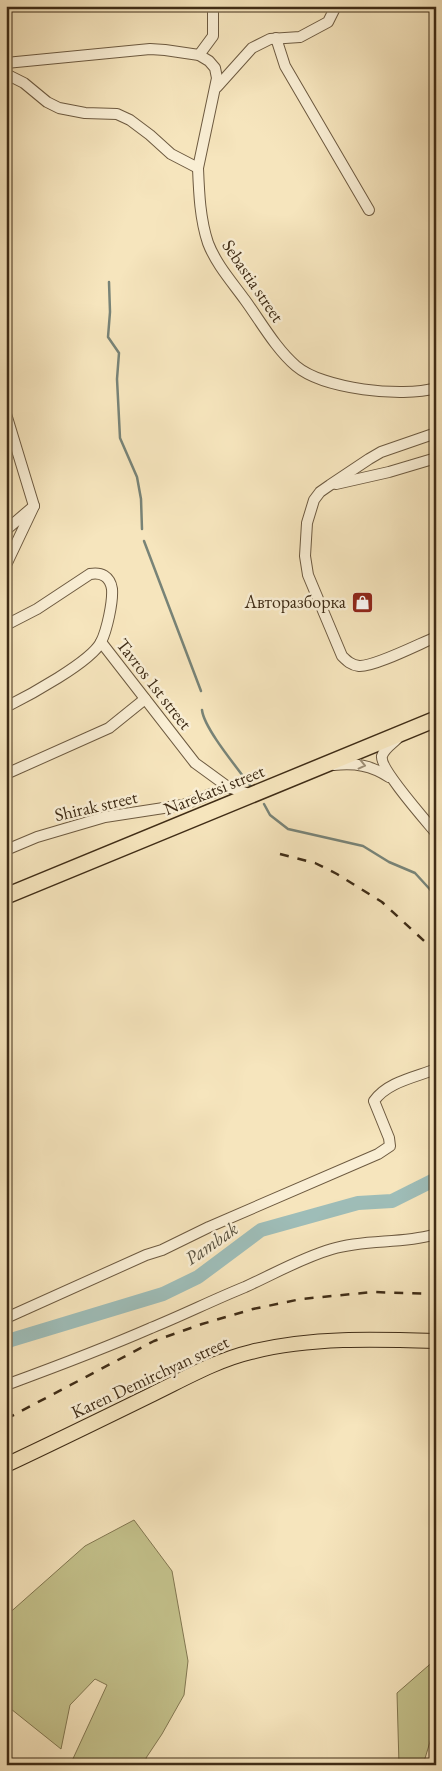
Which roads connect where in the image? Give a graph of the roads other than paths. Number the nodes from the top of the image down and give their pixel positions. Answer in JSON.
{"nodes":[{"id":1,"x":214,"y":6,"type":"edge"},
{"id":2,"x":336,"y":6,"type":"edge"},
{"id":3,"x":276,"y":38,"type":"junction"},
{"id":4,"x":199,"y":55,"type":"junction"},
{"id":5,"x":6,"y":64,"type":"edge"},
{"id":6,"x":6,"y":74,"type":"edge"},
{"id":7,"x":216,"y":87,"type":"junction"},
{"id":8,"x":198,"y":168,"type":"junction"},
{"id":9,"x":369,"y":210,"type":"dead end"},
{"id":10,"x":436,"y":388,"type":"edge"},
{"id":11,"x":6,"y":414,"type":"edge"},
{"id":12,"x":436,"y":433,"type":"edge"},
{"id":13,"x":436,"y":458,"type":"edge"},
{"id":14,"x":330,"y":485,"type":"junction"},
{"id":15,"x":34,"y":506,"type":"junction"},
{"id":16,"x":6,"y":530,"type":"edge"},
{"id":17,"x":6,"y":565,"type":"edge"},
{"id":18,"x":6,"y":625,"type":"edge"},
{"id":19,"x":436,"y":637,"type":"edge"},
{"id":20,"x":101,"y":642,"type":"junction"},
{"id":21,"x":145,"y":699,"type":"junction"},
{"id":22,"x":6,"y":708,"type":"edge"},
{"id":23,"x":436,"y":718,"type":"edge"},
{"id":24,"x":403,"y":732,"type":"junction"},
{"id":25,"x":324,"y":765,"type":"junction"},
{"id":26,"x":6,"y":774,"type":"edge"},
{"id":27,"x":396,"y":782,"type":"junction"},
{"id":28,"x":228,"y":787,"type":"junction"},
{"id":29,"x":252,"y":795,"type":"junction"},
{"id":30,"x":436,"y":833,"type":"edge"},
{"id":31,"x":6,"y":850,"type":"edge"},
{"id":32,"x":6,"y":896,"type":"edge"},
{"id":33,"x":436,"y":1069,"type":"edge"},
{"id":34,"x":435,"y":1235,"type":"edge"},
{"id":35,"x":6,"y":1318,"type":"edge"},
{"id":36,"x":436,"y":1341,"type":"edge"},
{"id":37,"x":6,"y":1385,"type":"edge"},
{"id":38,"x":6,"y":1466,"type":"edge"}],
"edges":[{"from":1,"to":4,"type":"street"},
{"from":2,"to":3,"type":"street"},
{"from":3,"to":7,"type":"street"},
{"from":3,"to":9,"type":"street"},
{"from":4,"to":5,"type":"street"},
{"from":4,"to":7,"type":"street","name":"Sebastia street"},
{"from":6,"to":8,"type":"street"},
{"from":7,"to":8,"type":"street","name":"Sebastia street"},
{"from":8,"to":10,"type":"street","name":"Sebastia street"},
{"from":11,"to":15,"type":"street"},
{"from":12,"to":14,"type":"street"},
{"from":13,"to":14,"type":"street"},
{"from":14,"to":19,"type":"street"},
{"from":15,"to":16,"type":"street"},
{"from":15,"to":17,"type":"street"},
{"from":18,"to":20,"type":"street","name":"Tavros 1st street"},
{"from":20,"to":21,"type":"street","name":"Tavros 1st street"},
{"from":20,"to":22,"type":"street"},
{"from":21,"to":26,"type":"street"},
{"from":21,"to":28,"type":"street","name":"Tavros 1st street"},
{"from":23,"to":24,"type":"highway","name":"Narekatsi street"},
{"from":24,"to":25,"type":"highway","name":"Narekatsi street"},
{"from":24,"to":27,"type":"street"},
{"from":25,"to":27,"type":"street","one_way":true},
{"from":25,"to":29,"type":"highway","name":"Narekatsi street"},
{"from":27,"to":30,"type":"street"},
{"from":28,"to":29,"type":"street"},
{"from":28,"to":31,"type":"street","name":"Shirak street"},
{"from":29,"to":32,"type":"highway","name":"Narekatsi street"},
{"from":33,"to":35,"type":"street"},
{"from":34,"to":37,"type":"street"},
{"from":36,"to":38,"type":"main road","name":"Karen Demirchyan street"}]}
